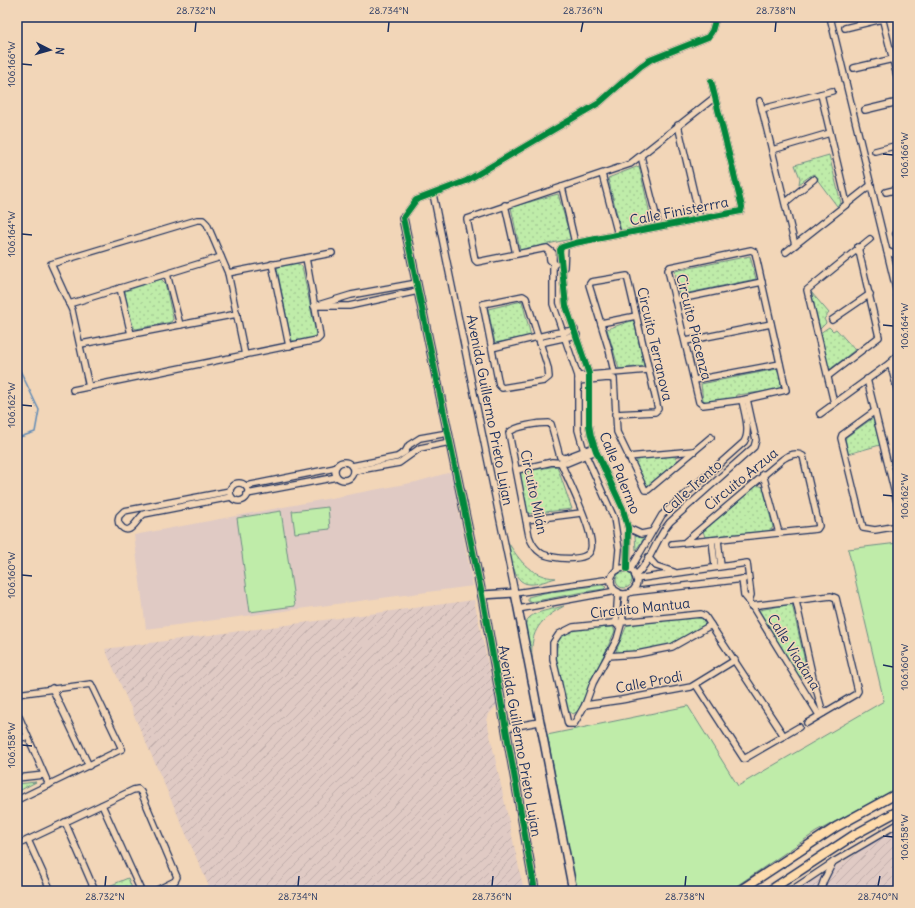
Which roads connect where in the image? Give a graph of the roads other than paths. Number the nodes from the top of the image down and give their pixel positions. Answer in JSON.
{"nodes":[{"id":1,"x":716,"y":17,"type":"edge"},
{"id":2,"x":830,"y":17,"type":"edge"},
{"id":3,"x":882,"y":18,"type":"edge"},
{"id":4,"x":846,"y":28,"type":"dead end"},
{"id":5,"x":893,"y":59,"type":"junction"},
{"id":6,"x":854,"y":68,"type":"dead end"},
{"id":7,"x":898,"y":80,"type":"edge"},
{"id":8,"x":711,"y":81,"type":"dead end"},
{"id":9,"x":832,"y":91,"type":"dead end"},
{"id":10,"x":821,"y":94,"type":"junction"},
{"id":11,"x":715,"y":97,"type":"junction"},
{"id":12,"x":760,"y":101,"type":"dead end"},
{"id":13,"x":898,"y":102,"type":"edge"},
{"id":14,"x":762,"y":109,"type":"junction"},
{"id":15,"x":865,"y":110,"type":"dead end"},
{"id":16,"x":678,"y":125,"type":"junction"},
{"id":17,"x":830,"y":133,"type":"junction"},
{"id":18,"x":898,"y":145,"type":"edge"},
{"id":19,"x":772,"y":150,"type":"junction"},
{"id":20,"x":875,"y":151,"type":"dead end"},
{"id":21,"x":641,"y":156,"type":"junction"},
{"id":22,"x":602,"y":174,"type":"junction"},
{"id":23,"x":814,"y":179,"type":"dead end"},
{"id":24,"x":871,"y":185,"type":"junction"},
{"id":25,"x":562,"y":186,"type":"junction"},
{"id":26,"x":898,"y":189,"type":"edge"},
{"id":27,"x":886,"y":192,"type":"dead end"},
{"id":28,"x":433,"y":194,"type":"junction"},
{"id":29,"x":786,"y":202,"type":"junction"},
{"id":30,"x":847,"y":204,"type":"junction"},
{"id":31,"x":506,"y":205,"type":"junction"},
{"id":32,"x":403,"y":218,"type":"joint"},
{"id":33,"x":700,"y":219,"type":"junction"},
{"id":34,"x":659,"y":227,"type":"junction"},
{"id":35,"x":618,"y":235,"type":"junction"},
{"id":36,"x":870,"y":239,"type":"dead end"},
{"id":37,"x":575,"y":243,"type":"junction"},
{"id":38,"x":795,"y":245,"type":"junction"},
{"id":39,"x":564,"y":246,"type":"joint"},
{"id":40,"x":858,"y":247,"type":"junction"},
{"id":41,"x":887,"y":251,"type":"junction"},
{"id":42,"x":786,"y":252,"type":"dead end"},
{"id":43,"x":332,"y":253,"type":"dead end"},
{"id":44,"x":516,"y":254,"type":"junction"},
{"id":45,"x":898,"y":256,"type":"edge"},
{"id":46,"x":221,"y":257,"type":"junction"},
{"id":47,"x":306,"y":258,"type":"junction"},
{"id":48,"x":563,"y":263,"type":"junction"},
{"id":49,"x":272,"y":264,"type":"junction"},
{"id":50,"x":553,"y":264,"type":"junction"},
{"id":51,"x":228,"y":273,"type":"junction"},
{"id":52,"x":167,"y":274,"type":"junction"},
{"id":53,"x":762,"y":282,"type":"junction"},
{"id":54,"x":417,"y":283,"type":"junction"},
{"id":55,"x":120,"y":288,"type":"junction"},
{"id":56,"x":383,"y":289,"type":"junction"},
{"id":57,"x":418,"y":291,"type":"junction"},
{"id":58,"x":361,"y":293,"type":"junction"},
{"id":59,"x":870,"y":294,"type":"junction"},
{"id":60,"x":898,"y":297,"type":"edge"},
{"id":61,"x":385,"y":298,"type":"junction"},
{"id":62,"x":675,"y":300,"type":"junction"},
{"id":63,"x":364,"y":303,"type":"junction"},
{"id":64,"x":69,"y":304,"type":"junction"},
{"id":65,"x":314,"y":306,"type":"junction"},
{"id":66,"x":237,"y":314,"type":"junction"},
{"id":67,"x":636,"y":316,"type":"junction"},
{"id":68,"x":832,"y":320,"type":"dead end"},
{"id":69,"x":600,"y":323,"type":"junction"},
{"id":70,"x":771,"y":324,"type":"junction"},
{"id":71,"x":180,"y":325,"type":"junction"},
{"id":72,"x":576,"y":332,"type":"junction"},
{"id":73,"x":131,"y":334,"type":"junction"},
{"id":74,"x":563,"y":334,"type":"junction"},
{"id":75,"x":539,"y":340,"type":"junction"},
{"id":76,"x":686,"y":341,"type":"junction"},
{"id":77,"x":81,"y":344,"type":"dead end"},
{"id":78,"x":289,"y":346,"type":"junction"},
{"id":79,"x":492,"y":348,"type":"junction"},
{"id":80,"x":244,"y":355,"type":"junction"},
{"id":81,"x":894,"y":359,"type":"edge"},
{"id":82,"x":780,"y":364,"type":"junction"},
{"id":83,"x":648,"y":370,"type":"junction"},
{"id":84,"x":898,"y":372,"type":"edge"},
{"id":85,"x":614,"y":376,"type":"junction"},
{"id":86,"x":828,"y":376,"type":"junction"},
{"id":87,"x":589,"y":377,"type":"junction"},
{"id":88,"x":578,"y":378,"type":"junction"},
{"id":89,"x":867,"y":379,"type":"junction"},
{"id":90,"x":695,"y":380,"type":"junction"},
{"id":91,"x":89,"y":387,"type":"junction"},
{"id":92,"x":72,"y":390,"type":"dead end"},
{"id":93,"x":898,"y":392,"type":"edge"},
{"id":94,"x":745,"y":399,"type":"junction"},
{"id":95,"x":834,"y":403,"type":"junction"},
{"id":96,"x":875,"y":410,"type":"junction"},
{"id":97,"x":615,"y":414,"type":"junction"},
{"id":98,"x":820,"y":414,"type":"dead end"},
{"id":99,"x":448,"y":433,"type":"junction"},
{"id":100,"x":711,"y":437,"type":"dead end"},
{"id":101,"x":450,"y":442,"type":"junction"},
{"id":102,"x":595,"y":449,"type":"junction"},
{"id":103,"x":694,"y":451,"type":"junction"},
{"id":104,"x":585,"y":453,"type":"junction"},
{"id":105,"x":628,"y":457,"type":"junction"},
{"id":106,"x":561,"y":463,"type":"junction"},
{"id":107,"x":335,"y":468,"type":"junction"},
{"id":108,"x":353,"y":469,"type":"junction"},
{"id":109,"x":517,"y":470,"type":"junction"},
{"id":110,"x":763,"y":474,"type":"junction"},
{"id":111,"x":337,"y":477,"type":"junction"},
{"id":112,"x":246,"y":486,"type":"junction"},
{"id":113,"x":230,"y":494,"type":"junction"},
{"id":114,"x":247,"y":494,"type":"junction"},
{"id":115,"x":898,"y":506,"type":"edge"},
{"id":116,"x":581,"y":513,"type":"junction"},
{"id":117,"x":526,"y":520,"type":"junction"},
{"id":118,"x":898,"y":526,"type":"edge"},
{"id":119,"x":628,"y":528,"type":"junction"},
{"id":120,"x":650,"y":532,"type":"junction"},
{"id":121,"x":779,"y":533,"type":"junction"},
{"id":122,"x":715,"y":540,"type":"junction"},
{"id":123,"x":686,"y":542,"type":"junction"},
{"id":124,"x":672,"y":544,"type":"dead end"},
{"id":125,"x":648,"y":557,"type":"junction"},
{"id":126,"x":718,"y":566,"type":"junction"},
{"id":127,"x":617,"y":570,"type":"junction"},
{"id":128,"x":629,"y":570,"type":"junction"},
{"id":129,"x":676,"y":573,"type":"junction"},
{"id":130,"x":636,"y":578,"type":"junction"},
{"id":131,"x":750,"y":578,"type":"junction"},
{"id":132,"x":611,"y":579,"type":"junction"},
{"id":133,"x":742,"y":579,"type":"junction"},
{"id":134,"x":617,"y":592,"type":"junction"},
{"id":135,"x":515,"y":593,"type":"junction"},
{"id":136,"x":629,"y":593,"type":"junction"},
{"id":137,"x":482,"y":595,"type":"junction"},
{"id":138,"x":796,"y":601,"type":"junction"},
{"id":139,"x":750,"y":603,"type":"junction"},
{"id":140,"x":518,"y":609,"type":"junction"},
{"id":141,"x":622,"y":621,"type":"junction"},
{"id":142,"x":616,"y":622,"type":"junction"},
{"id":143,"x":711,"y":625,"type":"junction"},
{"id":144,"x":619,"y":629,"type":"junction"},
{"id":145,"x":608,"y":656,"type":"junction"},
{"id":146,"x":734,"y":660,"type":"junction"},
{"id":147,"x":696,"y":685,"type":"junction"},
{"id":148,"x":52,"y":688,"type":"junction"},
{"id":149,"x":17,"y":694,"type":"edge"},
{"id":150,"x":585,"y":705,"type":"junction"},
{"id":151,"x":17,"y":712,"type":"edge"},
{"id":152,"x":821,"y":714,"type":"junction"},
{"id":153,"x":539,"y":722,"type":"junction"},
{"id":154,"x":807,"y":723,"type":"dead end"},
{"id":155,"x":799,"y":727,"type":"dead end"},
{"id":156,"x":506,"y":728,"type":"junction"},
{"id":157,"x":784,"y":736,"type":"junction"},
{"id":158,"x":27,"y":737,"type":"junction"},
{"id":159,"x":17,"y":738,"type":"edge"},
{"id":160,"x":89,"y":766,"type":"junction"},
{"id":161,"x":44,"y":775,"type":"junction"},
{"id":162,"x":17,"y":778,"type":"edge"},
{"id":163,"x":49,"y":785,"type":"junction"},
{"id":164,"x":898,"y":793,"type":"edge"},
{"id":165,"x":17,"y":800,"type":"edge"},
{"id":166,"x":102,"y":805,"type":"junction"},
{"id":167,"x":898,"y":810,"type":"edge"},
{"id":168,"x":65,"y":822,"type":"junction"},
{"id":169,"x":898,"y":824,"type":"edge"},
{"id":170,"x":28,"y":840,"type":"junction"},
{"id":171,"x":17,"y":845,"type":"edge"},
{"id":172,"x":834,"y":861,"type":"junction"},
{"id":173,"x":51,"y":891,"type":"edge"},
{"id":174,"x":95,"y":891,"type":"edge"},
{"id":175,"x":141,"y":891,"type":"edge"},
{"id":176,"x":155,"y":891,"type":"edge"},
{"id":177,"x":535,"y":891,"type":"edge"},
{"id":178,"x":573,"y":891,"type":"edge"},
{"id":179,"x":739,"y":891,"type":"edge"},
{"id":180,"x":769,"y":891,"type":"edge"},
{"id":181,"x":790,"y":891,"type":"edge"},
{"id":182,"x":820,"y":891,"type":"edge"}],
"edges":[{"from":1,"to":28,"type":"street"},
{"from":2,"to":24,"type":"street"},
{"from":3,"to":4,"type":"street"},
{"from":3,"to":5,"type":"street"},
{"from":5,"to":6,"type":"street"},
{"from":5,"to":7,"type":"street"},
{"from":8,"to":11,"type":"street","name":"Calle Finisterrra"},
{"from":9,"to":10,"type":"street"},
{"from":10,"to":14,"type":"street"},
{"from":10,"to":17,"type":"street"},
{"from":11,"to":16,"type":"street"},
{"from":11,"to":33,"type":"street","name":"Calle Finisterrra"},
{"from":12,"to":14,"type":"street"},
{"from":13,"to":15,"type":"street"},
{"from":14,"to":19,"type":"street"},
{"from":16,"to":21,"type":"street"},
{"from":16,"to":33,"type":"street"},
{"from":17,"to":19,"type":"street"},
{"from":17,"to":30,"type":"street"},
{"from":18,"to":20,"type":"street"},
{"from":19,"to":29,"type":"street"},
{"from":21,"to":22,"type":"street"},
{"from":21,"to":34,"type":"street"},
{"from":22,"to":25,"type":"street"},
{"from":22,"to":35,"type":"street"},
{"from":23,"to":29,"type":"street"},
{"from":24,"to":30,"type":"street"},
{"from":24,"to":41,"type":"street"},
{"from":25,"to":31,"type":"street"},
{"from":25,"to":37,"type":"street"},
{"from":26,"to":27,"type":"street"},
{"from":28,"to":32,"type":"street"},
{"from":28,"to":135,"type":"street","name":"Avenida Guillermo Prieto Lujan"},
{"from":29,"to":38,"type":"street"},
{"from":30,"to":38,"type":"street"},
{"from":31,"to":44,"type":"street"},
{"from":31,"to":44,"type":"street"},
{"from":32,"to":54,"type":"street","name":"Avenida Guillermo Prieto Lujan"},
{"from":33,"to":34,"type":"street","name":"Calle Finisterrra"},
{"from":34,"to":35,"type":"street","name":"Calle Finisterrra"},
{"from":35,"to":37,"type":"street","name":"Calle Finisterrra"},
{"from":36,"to":40,"type":"street"},
{"from":37,"to":39,"type":"street","name":"Calle Finisterrra"},
{"from":38,"to":42,"type":"street"},
{"from":39,"to":48,"type":"street","name":"Calle Palermo"},
{"from":40,"to":59,"type":"street"},
{"from":40,"to":86,"type":"street"},
{"from":41,"to":45,"type":"street"},
{"from":41,"to":60,"type":"street"},
{"from":43,"to":47,"type":"street"},
{"from":44,"to":50,"type":"street","name":"Calle Palermo"},
{"from":46,"to":51,"type":"street"},
{"from":46,"to":52,"type":"street"},
{"from":46,"to":64,"type":"street"},
{"from":47,"to":49,"type":"street"},
{"from":47,"to":65,"type":"street"},
{"from":48,"to":50,"type":"street"},
{"from":48,"to":72,"type":"street","name":"Calle Palermo"},
{"from":49,"to":51,"type":"street"},
{"from":49,"to":78,"type":"street"},
{"from":50,"to":74,"type":"street","name":"Calle Palermo"},
{"from":51,"to":66,"type":"street"},
{"from":52,"to":55,"type":"street"},
{"from":52,"to":71,"type":"street"},
{"from":53,"to":62,"type":"street"},
{"from":53,"to":62,"type":"street","name":"Circuito Piacenza"},
{"from":53,"to":70,"type":"street","name":"Circuito Piacenza"},
{"from":54,"to":56,"type":"street"},
{"from":54,"to":57,"type":"street","name":"Avenida Guillermo Prieto Lujan"},
{"from":55,"to":64,"type":"street"},
{"from":55,"to":73,"type":"street"},
{"from":56,"to":58,"type":"street"},
{"from":56,"to":61,"type":"street"},
{"from":57,"to":61,"type":"street"},
{"from":57,"to":99,"type":"street","name":"Avenida Guillermo Prieto Lujan"},
{"from":58,"to":63,"type":"street"},
{"from":58,"to":65,"type":"street"},
{"from":59,"to":68,"type":"street"},
{"from":59,"to":86,"type":"street"},
{"from":61,"to":63,"type":"street"},
{"from":62,"to":76,"type":"street","name":"Circuito Piacenza"},
{"from":63,"to":65,"type":"street"},
{"from":64,"to":91,"type":"street"},
{"from":65,"to":78,"type":"street"},
{"from":66,"to":71,"type":"street"},
{"from":66,"to":80,"type":"street"},
{"from":67,"to":69,"type":"street"},
{"from":67,"to":69,"type":"street","name":"Circuito Terranova"},
{"from":67,"to":83,"type":"street","name":"Circuito Terranova"},
{"from":69,"to":85,"type":"street","name":"Circuito Terranova"},
{"from":70,"to":76,"type":"street"},
{"from":70,"to":82,"type":"street","name":"Circuito Piacenza"},
{"from":71,"to":73,"type":"street"},
{"from":72,"to":74,"type":"street"},
{"from":72,"to":87,"type":"street","name":"Calle Palermo"},
{"from":73,"to":77,"type":"street"},
{"from":74,"to":75,"type":"street"},
{"from":74,"to":88,"type":"street","name":"Calle Palermo"},
{"from":75,"to":79,"type":"street"},
{"from":75,"to":79,"type":"street"},
{"from":75,"to":79,"type":"street"},
{"from":76,"to":90,"type":"street","name":"Circuito Piacenza"},
{"from":78,"to":80,"type":"street"},
{"from":80,"to":91,"type":"street"},
{"from":81,"to":84,"type":"street"},
{"from":81,"to":89,"type":"street"},
{"from":81,"to":93,"type":"street"},
{"from":82,"to":90,"type":"street"},
{"from":82,"to":94,"type":"street","name":"Circuito Piacenza"},
{"from":83,"to":85,"type":"street"},
{"from":83,"to":97,"type":"street","name":"Circuito Terranova"},
{"from":85,"to":87,"type":"street"},
{"from":85,"to":97,"type":"street","name":"Circuito Terranova"},
{"from":86,"to":95,"type":"street"},
{"from":87,"to":88,"type":"street"},
{"from":87,"to":102,"type":"street","name":"Calle Palermo"},
{"from":88,"to":104,"type":"street","name":"Calle Palermo"},
{"from":89,"to":95,"type":"street"},
{"from":89,"to":96,"type":"street"},
{"from":90,"to":94,"type":"street","name":"Circuito Piacenza"},
{"from":91,"to":92,"type":"street"},
{"from":94,"to":120,"type":"street","name":"Calle Trento"},
{"from":94,"to":125,"type":"street","name":"Calle Trento"},
{"from":95,"to":98,"type":"street"},
{"from":96,"to":115,"type":"street"},
{"from":96,"to":118,"type":"street"},
{"from":97,"to":105,"type":"street","name":"Circuito Terranova"},
{"from":99,"to":101,"type":"street","name":"Avenida Guillermo Prieto Lujan"},
{"from":99,"to":108,"type":"street"},
{"from":100,"to":103,"type":"street","name":"Circuito Terranova"},
{"from":101,"to":108,"type":"street"},
{"from":101,"to":137,"type":"street","name":"Avenida Guillermo Prieto Lujan"},
{"from":102,"to":104,"type":"street"},
{"from":102,"to":119,"type":"street","name":"Calle Palermo"},
{"from":103,"to":105,"type":"street"},
{"from":103,"to":105,"type":"street","name":"Circuito Terranova"},
{"from":104,"to":106,"type":"street"},
{"from":104,"to":109,"type":"street","name":"Circuito Milán"},
{"from":104,"to":127,"type":"street","name":"Calle Palermo"},
{"from":106,"to":109,"type":"street"},
{"from":106,"to":116,"type":"street","name":"Circuito Milán"},
{"from":107,"to":108,"type":"street"},
{"from":107,"to":111,"type":"street"},
{"from":107,"to":112,"type":"street"},
{"from":108,"to":111,"type":"street"},
{"from":109,"to":117,"type":"street","name":"Circuito Milán"},
{"from":110,"to":121,"type":"street"},
{"from":110,"to":121,"type":"street","name":"Circuito Arzua"},
{"from":110,"to":123,"type":"street","name":"Circuito Arzua"},
{"from":111,"to":114,"type":"street"},
{"from":112,"to":113,"type":"street"},
{"from":112,"to":114,"type":"street"},
{"from":113,"to":113,"type":"street"},
{"from":113,"to":114,"type":"street"},
{"from":116,"to":117,"type":"street"},
{"from":116,"to":117,"type":"street","name":"Circuito Milán"},
{"from":119,"to":120,"type":"street"},
{"from":119,"to":128,"type":"street","name":"Calle Palermo"},
{"from":120,"to":128,"type":"street","name":"Calle Trento"},
{"from":121,"to":122,"type":"street","name":"Circuito Arzua"},
{"from":122,"to":123,"type":"street","name":"Circuito Arzua"},
{"from":122,"to":126,"type":"street"},
{"from":123,"to":124,"type":"street","name":"Circuito Arzua"},
{"from":125,"to":129,"type":"street"},
{"from":125,"to":130,"type":"street","name":"Calle Trento"},
{"from":126,"to":129,"type":"street"},
{"from":126,"to":131,"type":"street"},
{"from":127,"to":128,"type":"street"},
{"from":127,"to":132,"type":"street"},
{"from":128,"to":130,"type":"street"},
{"from":129,"to":130,"type":"street"},
{"from":130,"to":136,"type":"street"},
{"from":131,"to":133,"type":"street"},
{"from":131,"to":139,"type":"street"},
{"from":132,"to":134,"type":"street"},
{"from":132,"to":135,"type":"street"},
{"from":133,"to":136,"type":"street"},
{"from":133,"to":139,"type":"street","name":"Calle Viadana"},
{"from":134,"to":136,"type":"street"},
{"from":134,"to":140,"type":"street"},
{"from":134,"to":142,"type":"street"},
{"from":135,"to":137,"type":"street"},
{"from":135,"to":140,"type":"street","name":"Avenida Guillermo Prieto Lujan"},
{"from":136,"to":141,"type":"street"},
{"from":137,"to":156,"type":"street","name":"Avenida Guillermo Prieto Lujan"},
{"from":138,"to":139,"type":"street"},
{"from":138,"to":152,"type":"street"},
{"from":138,"to":152,"type":"street"},
{"from":139,"to":152,"type":"street","name":"Calle Viadana"},
{"from":140,"to":153,"type":"street","name":"Avenida Guillermo Prieto Lujan"},
{"from":141,"to":142,"type":"street","name":"Circuito Mantua"},
{"from":141,"to":143,"type":"street","name":"Circuito Mantua"},
{"from":141,"to":144,"type":"street"},
{"from":142,"to":144,"type":"street"},
{"from":142,"to":150,"type":"street","name":"Circuito Mantua"},
{"from":143,"to":145,"type":"street"},
{"from":143,"to":146,"type":"street","name":"Circuito Mantua"},
{"from":144,"to":145,"type":"street"},
{"from":145,"to":150,"type":"street"},
{"from":146,"to":147,"type":"street","name":"Calle Prodi"},
{"from":146,"to":157,"type":"street","name":"Circuito Mantua"},
{"from":147,"to":150,"type":"street","name":"Calle Prodi"},
{"from":147,"to":157,"type":"street"},
{"from":148,"to":149,"type":"street"},
{"from":148,"to":160,"type":"street"},
{"from":148,"to":160,"type":"street"},
{"from":151,"to":158,"type":"street"},
{"from":152,"to":154,"type":"street"},
{"from":153,"to":156,"type":"street"},
{"from":153,"to":178,"type":"street","name":"Avenida Guillermo Prieto Lujan"},
{"from":155,"to":157,"type":"street"},
{"from":156,"to":177,"type":"street","name":"Avenida Guillermo Prieto Lujan"},
{"from":158,"to":159,"type":"street"},
{"from":158,"to":161,"type":"street"},
{"from":160,"to":163,"type":"street"},
{"from":161,"to":162,"type":"street"},
{"from":161,"to":163,"type":"street"},
{"from":163,"to":165,"type":"street"},
{"from":164,"to":179,"type":"main road"},
{"from":166,"to":168,"type":"street"},
{"from":166,"to":175,"type":"street"},
{"from":166,"to":176,"type":"street"},
{"from":167,"to":180,"type":"main road"},
{"from":168,"to":170,"type":"street"},
{"from":168,"to":174,"type":"street"},
{"from":169,"to":172,"type":"street"},
{"from":170,"to":171,"type":"street"},
{"from":170,"to":173,"type":"street"},
{"from":172,"to":181,"type":"street"},
{"from":172,"to":182,"type":"street"}]}
